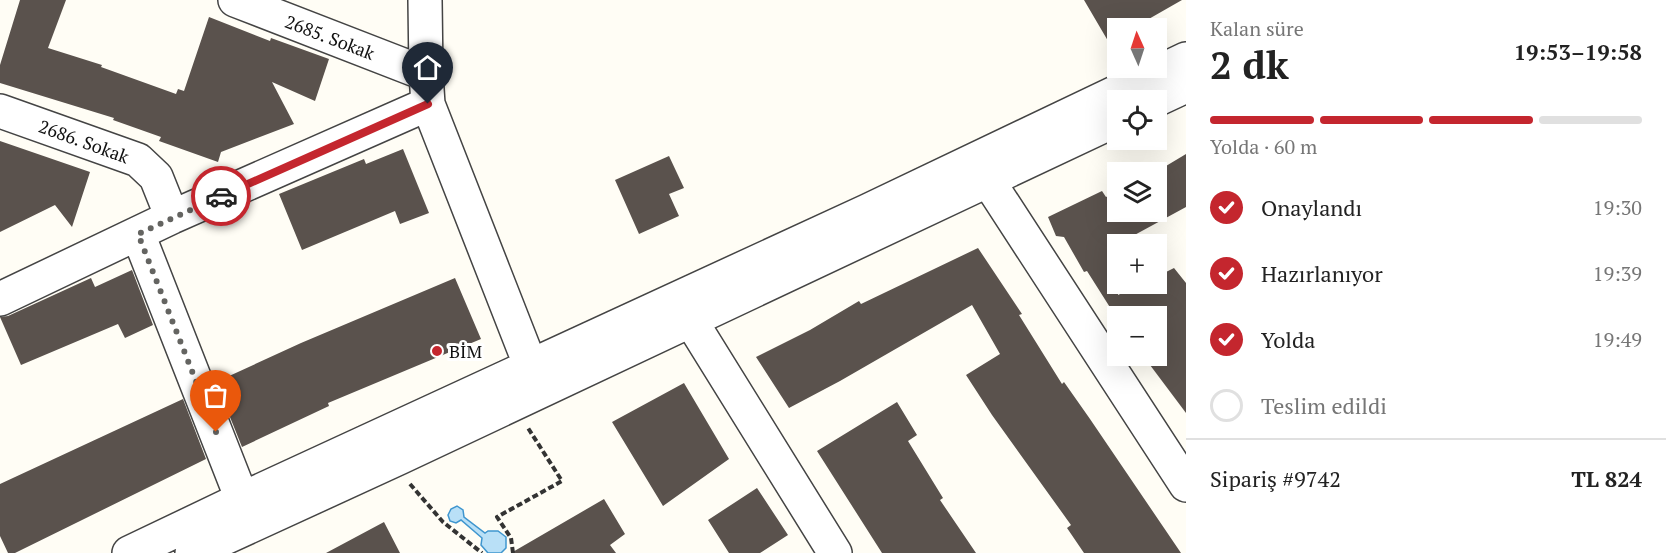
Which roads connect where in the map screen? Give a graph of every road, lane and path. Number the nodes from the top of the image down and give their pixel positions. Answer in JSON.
{"nodes":[{"id":1,"x":235,"y":0,"type":"edge"},
{"id":2,"x":425,"y":0,"type":"edge"},
{"id":3,"x":1186,"y":59,"type":"edge"},
{"id":4,"x":1186,"y":86,"type":"edge"},
{"id":5,"x":427,"y":89,"type":"junction"},
{"id":6,"x":1167,"y":95,"type":"edge"},
{"id":7,"x":0,"y":111,"type":"edge"},
{"id":8,"x":1107,"y":123,"type":"edge"},
{"id":9,"x":987,"y":179,"type":"junction"},
{"id":10,"x":172,"y":217,"type":"junction"},
{"id":11,"x":138,"y":234,"type":"junction"},
{"id":12,"x":0,"y":299,"type":"edge"},
{"id":13,"x":691,"y":321,"type":"junction"},
{"id":14,"x":531,"y":367,"type":"junction"},
{"id":15,"x":525,"y":422,"type":"dead end"},
{"id":16,"x":405,"y":479,"type":"dead end"},
{"id":17,"x":1186,"y":485,"type":"edge"},
{"id":18,"x":242,"y":499,"type":"junction"},
{"id":19,"x":829,"y":551,"type":"edge"},
{"id":20,"x":129,"y":553,"type":"edge"},
{"id":21,"x":192,"y":553,"type":"edge"},
{"id":22,"x":482,"y":553,"type":"edge"},
{"id":23,"x":513,"y":553,"type":"edge"}],
"edges":[{"from":1,"to":5,"type":"street","name":"2685. Sokak"},
{"from":2,"to":5,"type":"street"},
{"from":3,"to":14,"type":"street"},
{"from":4,"to":6,"type":"street"},
{"from":5,"to":10,"type":"street"},
{"from":5,"to":14,"type":"street"},
{"from":7,"to":10,"type":"street","name":"2686. Sokak"},
{"from":8,"to":9,"type":"street"},
{"from":9,"to":13,"type":"street"},
{"from":9,"to":17,"type":"street"},
{"from":10,"to":11,"type":"street"},
{"from":11,"to":12,"type":"street"},
{"from":11,"to":18,"type":"street"},
{"from":13,"to":19,"type":"street"},
{"from":13,"to":21,"type":"street"},
{"from":14,"to":18,"type":"street"},
{"from":15,"to":23,"type":"path"},
{"from":16,"to":22,"type":"path"},
{"from":18,"to":20,"type":"street"}]}
